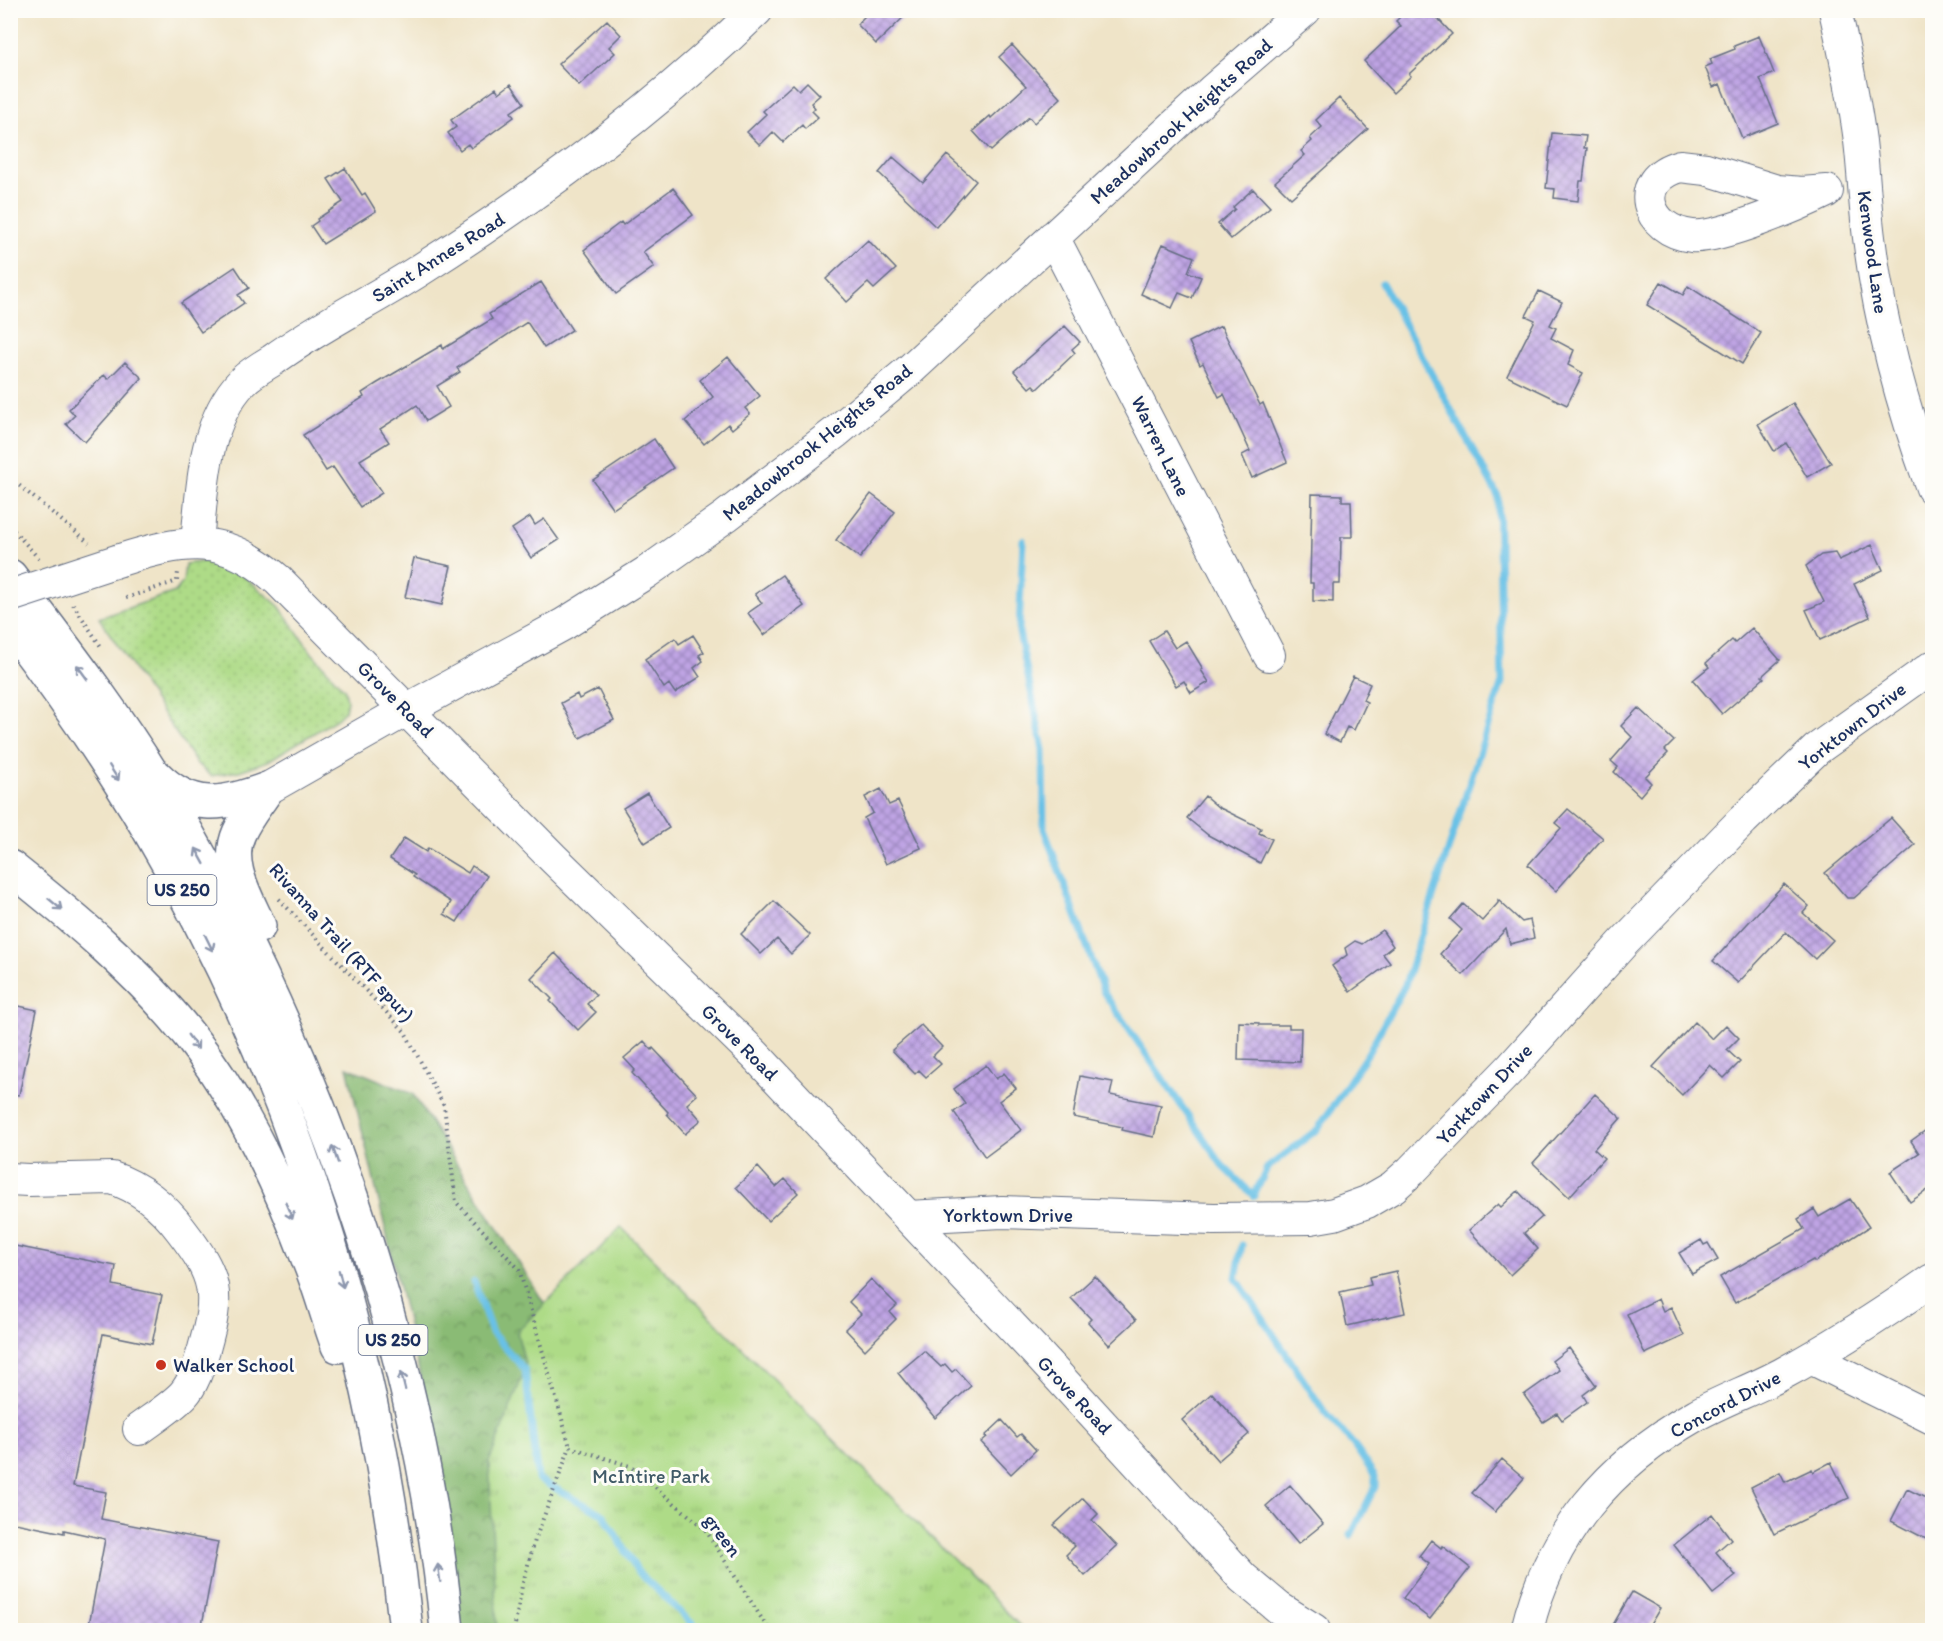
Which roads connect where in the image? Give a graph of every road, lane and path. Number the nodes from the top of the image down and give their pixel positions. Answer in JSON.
{"nodes":[{"id":1,"x":757,"y":10,"type":"edge"},
{"id":2,"x":1305,"y":10,"type":"edge"},
{"id":3,"x":1835,"y":10,"type":"edge"},
{"id":4,"x":1863,"y":182,"type":"junction"},
{"id":5,"x":1827,"y":191,"type":"junction"},
{"id":6,"x":1053,"y":237,"type":"junction"},
{"id":7,"x":1932,"y":488,"type":"edge"},
{"id":8,"x":10,"y":526,"type":"edge"},
{"id":9,"x":197,"y":544,"type":"junction"},
{"id":10,"x":40,"y":560,"type":"dead end"},
{"id":11,"x":10,"y":576,"type":"edge"},
{"id":12,"x":10,"y":596,"type":"edge"},
{"id":13,"x":68,"y":597,"type":"dead end"},
{"id":14,"x":10,"y":625,"type":"edge"},
{"id":15,"x":1269,"y":655,"type":"dead end"},
{"id":16,"x":107,"y":656,"type":"dead end"},
{"id":17,"x":1932,"y":667,"type":"edge"},
{"id":18,"x":406,"y":710,"type":"junction"},
{"id":19,"x":148,"y":767,"type":"junction"},
{"id":20,"x":267,"y":789,"type":"junction"},
{"id":21,"x":10,"y":867,"type":"edge"},
{"id":22,"x":277,"y":897,"type":"dead end"},
{"id":23,"x":265,"y":980,"type":"junction"},
{"id":24,"x":10,"y":1179,"type":"edge"},
{"id":25,"x":908,"y":1217,"type":"junction"},
{"id":26,"x":1932,"y":1280,"type":"edge"},
{"id":27,"x":1811,"y":1358,"type":"junction"},
{"id":28,"x":1932,"y":1418,"type":"edge"},
{"id":29,"x":139,"y":1429,"type":"dead end"},
{"id":30,"x":570,"y":1447,"type":"junction"},
{"id":31,"x":393,"y":1525,"type":"junction"},
{"id":32,"x":406,"y":1630,"type":"edge"},
{"id":33,"x":447,"y":1630,"type":"edge"},
{"id":34,"x":514,"y":1630,"type":"edge"},
{"id":35,"x":769,"y":1630,"type":"edge"},
{"id":36,"x":1314,"y":1630,"type":"edge"},
{"id":37,"x":1527,"y":1630,"type":"edge"}],
"edges":[{"from":1,"to":9,"type":"street","name":"Saint Annes Road"},
{"from":2,"to":6,"type":"street","name":"Meadowbrook Heights Road"},
{"from":3,"to":4,"type":"street","name":"Kenwood Lane"},
{"from":4,"to":5,"type":"street"},
{"from":4,"to":7,"type":"street","name":"Kenwood Lane"},
{"from":5,"to":5,"type":"street"},
{"from":6,"to":15,"type":"street","name":"Warren Lane"},
{"from":6,"to":18,"type":"street","name":"Meadowbrook Heights Road"},
{"from":8,"to":10,"type":"path"},
{"from":9,"to":12,"type":"street","name":"Grove Road","bridge":true},
{"from":9,"to":18,"type":"street","name":"Grove Road"},
{"from":19,"to":11,"type":"highway","number":"US 250","one_way":true},
{"from":13,"to":16,"type":"path"},
{"from":14,"to":31,"type":"highway","number":"US 250","one_way":true},
{"from":17,"to":25,"type":"street","name":"Yorktown Drive"},
{"from":18,"to":20,"type":"street","name":"Meadowbrook Heights Road"},
{"from":18,"to":25,"type":"street","name":"Grove Road"},
{"from":19,"to":20,"type":"highway"},
{"from":23,"to":19,"type":"highway","number":"US 250","one_way":true},
{"from":20,"to":23,"type":"highway"},
{"from":21,"to":31,"type":"highway","one_way":true},
{"from":22,"to":30,"type":"path","name":"Rivanna Trail (RTF spur)"},
{"from":33,"to":23,"type":"highway","number":"US 250","one_way":true},
{"from":24,"to":29,"type":"street"},
{"from":25,"to":36,"type":"street","name":"Grove Road"},
{"from":26,"to":27,"type":"street","name":"Concord Drive"},
{"from":27,"to":28,"type":"street"},
{"from":27,"to":37,"type":"street","name":"Concord Drive"},
{"from":30,"to":34,"type":"path"},
{"from":30,"to":35,"type":"path","name":"green"},
{"from":31,"to":32,"type":"highway","number":"US 250"}]}
